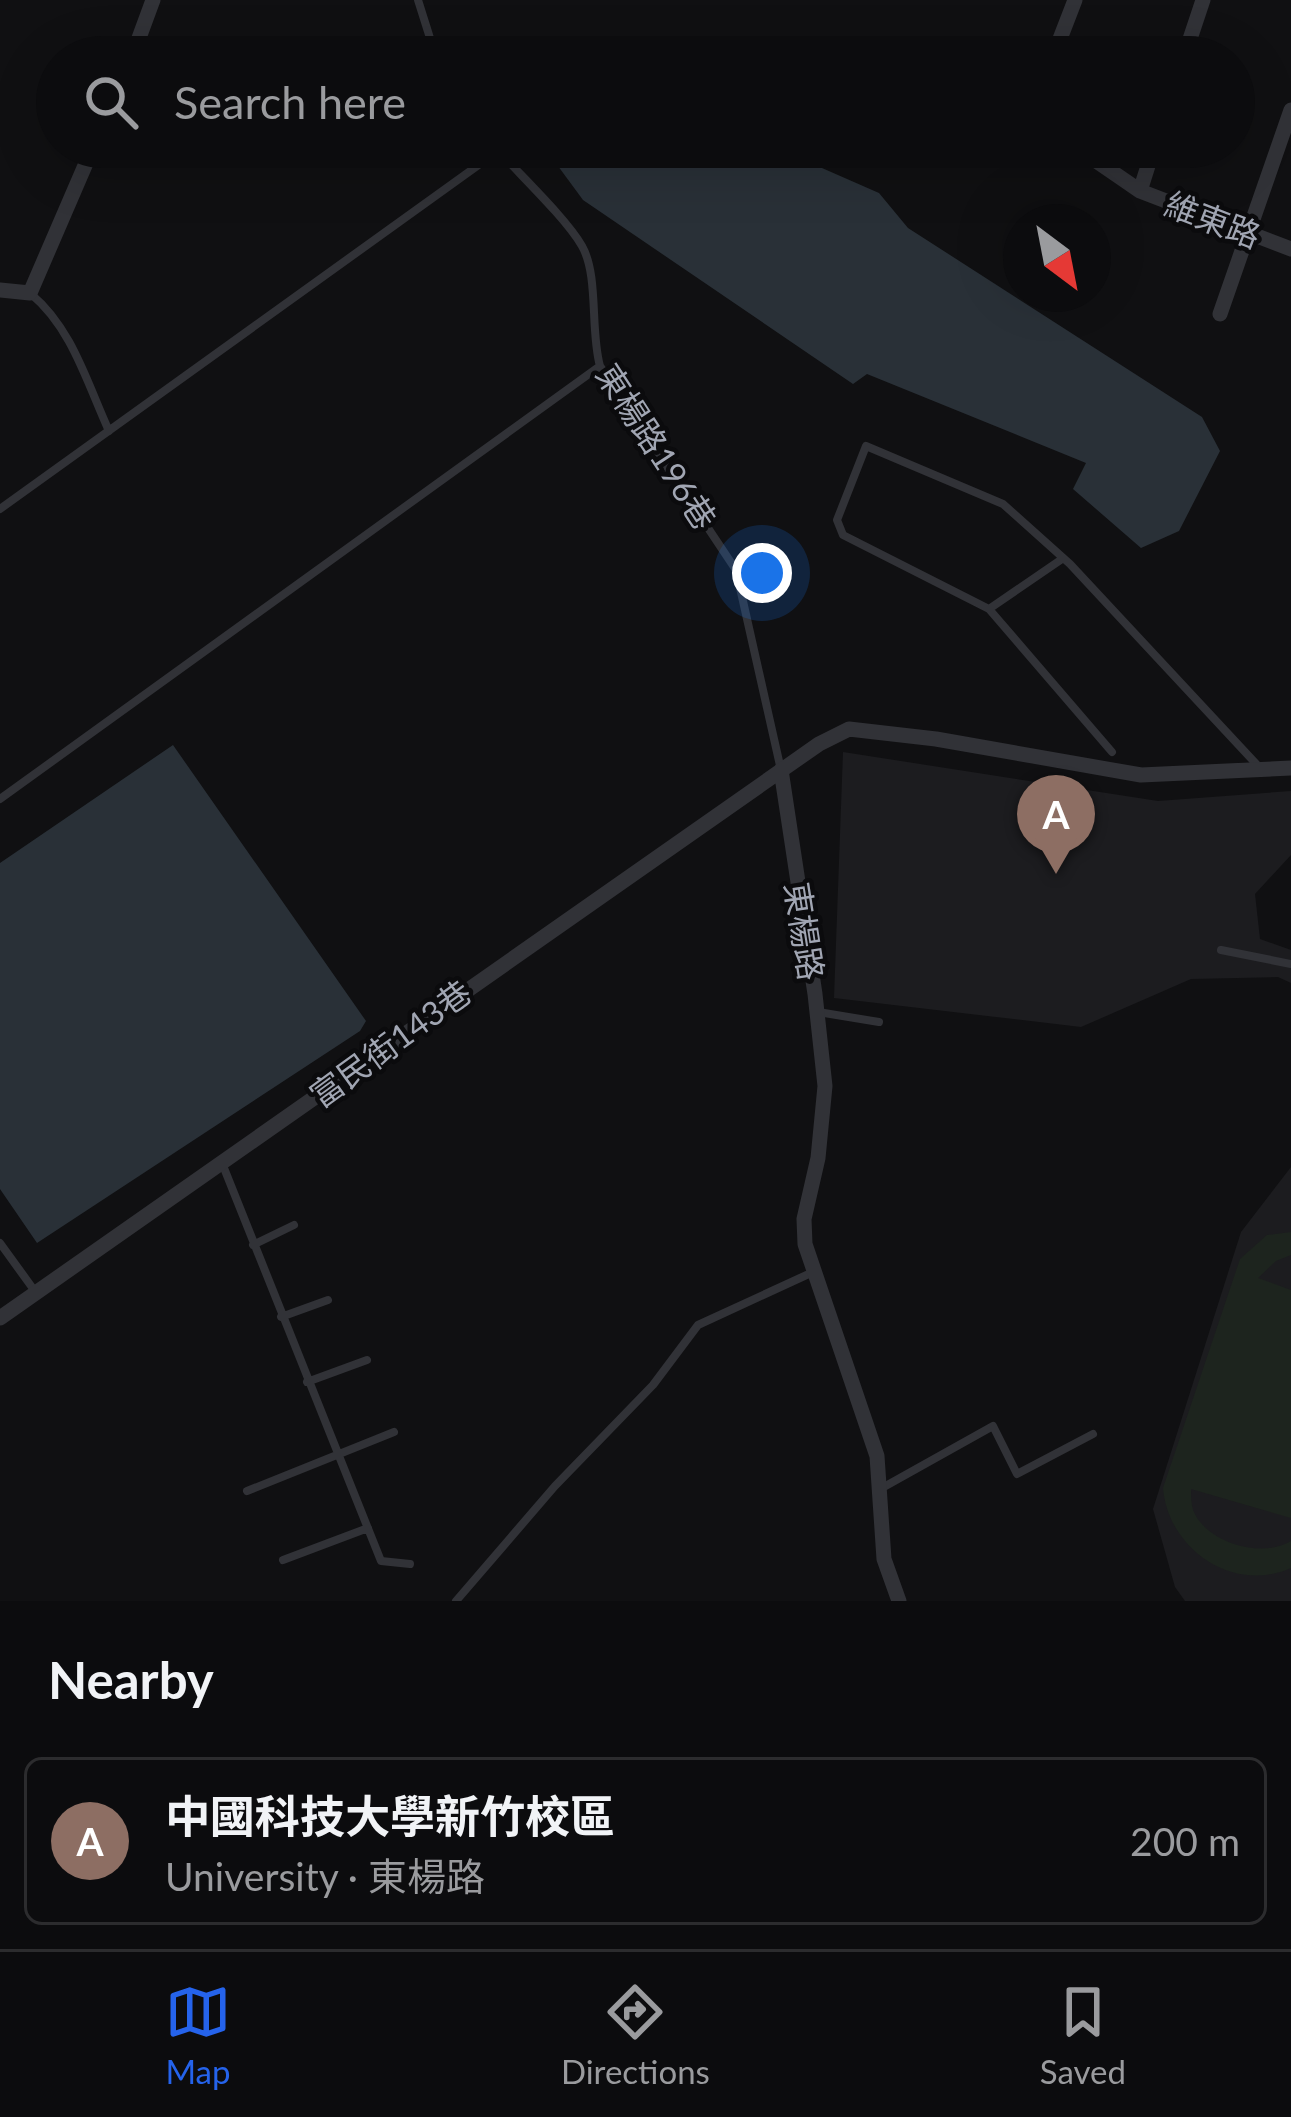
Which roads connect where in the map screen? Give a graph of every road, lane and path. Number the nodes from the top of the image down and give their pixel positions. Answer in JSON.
{"nodes":[{"id":1,"x":153,"y":0,"type":"edge"},
{"id":2,"x":418,"y":0,"type":"edge"},
{"id":3,"x":1075,"y":0,"type":"edge"},
{"id":4,"x":1203,"y":0,"type":"edge"},
{"id":5,"x":140,"y":36,"type":"edge"},
{"id":6,"x":429,"y":36,"type":"edge"},
{"id":7,"x":1060,"y":36,"type":"edge"},
{"id":8,"x":1191,"y":36,"type":"edge"},
{"id":9,"x":1291,"y":110,"type":"edge"},
{"id":10,"x":84,"y":168,"type":"edge"},
{"id":11,"x":470,"y":168,"type":"edge"},
{"id":12,"x":513,"y":168,"type":"edge"},
{"id":13,"x":1107,"y":168,"type":"edge"},
{"id":14,"x":1147,"y":168,"type":"edge"},
{"id":15,"x":1140,"y":191,"type":"junction"},
{"id":16,"x":1249,"y":233,"type":"junction"},
{"id":17,"x":1291,"y":248,"type":"edge"},
{"id":18,"x":0,"y":290,"type":"edge"},
{"id":19,"x":30,"y":293,"type":"junction"},
{"id":20,"x":1220,"y":314,"type":"dead end"},
{"id":21,"x":601,"y":366,"type":"junction"},
{"id":22,"x":109,"y":431,"type":"junction"},
{"id":23,"x":0,"y":509,"type":"edge"},
{"id":24,"x":1062,"y":559,"type":"junction"},
{"id":25,"x":989,"y":609,"type":"junction"},
{"id":26,"x":1112,"y":752,"type":"dead end"},
{"id":27,"x":1291,"y":767,"type":"edge"},
{"id":28,"x":1261,"y":769,"type":"junction"},
{"id":29,"x":781,"y":770,"type":"junction"},
{"id":30,"x":0,"y":799,"type":"edge"},
{"id":31,"x":1222,"y":950,"type":"dead end"},
{"id":32,"x":1291,"y":964,"type":"edge"},
{"id":33,"x":817,"y":1012,"type":"junction"},
{"id":34,"x":879,"y":1022,"type":"dead end"},
{"id":35,"x":222,"y":1163,"type":"junction"},
{"id":36,"x":294,"y":1225,"type":"dead end"},
{"id":37,"x":0,"y":1243,"type":"edge"},
{"id":38,"x":253,"y":1245,"type":"junction"},
{"id":39,"x":813,"y":1272,"type":"junction"},
{"id":40,"x":35,"y":1292,"type":"junction"},
{"id":41,"x":328,"y":1300,"type":"dead end"},
{"id":42,"x":281,"y":1317,"type":"junction"},
{"id":43,"x":0,"y":1318,"type":"edge"},
{"id":44,"x":367,"y":1360,"type":"dead end"},
{"id":45,"x":308,"y":1382,"type":"junction"},
{"id":46,"x":394,"y":1432,"type":"dead end"},
{"id":47,"x":1093,"y":1435,"type":"dead end"},
{"id":48,"x":338,"y":1455,"type":"junction"},
{"id":49,"x":882,"y":1488,"type":"junction"},
{"id":50,"x":248,"y":1491,"type":"dead end"},
{"id":51,"x":368,"y":1528,"type":"junction"},
{"id":52,"x":283,"y":1560,"type":"dead end"},
{"id":53,"x":410,"y":1564,"type":"dead end"},
{"id":54,"x":456,"y":1601,"type":"edge"},
{"id":55,"x":899,"y":1601,"type":"edge"}],
"edges":[{"from":1,"to":5,"type":"street"},
{"from":2,"to":6,"type":"lane"},
{"from":3,"to":7,"type":"street"},
{"from":4,"to":8,"type":"street"},
{"from":9,"to":16,"type":"street"},
{"from":10,"to":19,"type":"street"},
{"from":11,"to":22,"type":"lane"},
{"from":12,"to":21,"type":"lane","name":"東楊路196巷"},
{"from":13,"to":15,"type":"street","name":"維東路"},
{"from":14,"to":15,"type":"street"},
{"from":15,"to":16,"type":"street","name":"維東路"},
{"from":16,"to":17,"type":"street","name":"維東路"},
{"from":16,"to":20,"type":"street"},
{"from":18,"to":19,"type":"street"},
{"from":19,"to":22,"type":"lane"},
{"from":21,"to":29,"type":"lane","name":"東楊路196巷"},
{"from":21,"to":30,"type":"lane"},
{"from":22,"to":23,"type":"lane"},
{"from":24,"to":25,"type":"lane"},
{"from":24,"to":25,"type":"lane"},
{"from":24,"to":28,"type":"lane"},
{"from":25,"to":26,"type":"lane"},
{"from":27,"to":28,"type":"street"},
{"from":28,"to":29,"type":"street"},
{"from":29,"to":33,"type":"street","name":"東楊路"},
{"from":29,"to":35,"type":"street","name":"富民街143巷"},
{"from":31,"to":32,"type":"lane"},
{"from":33,"to":34,"type":"lane"},
{"from":33,"to":39,"type":"street","name":"東楊路"},
{"from":35,"to":38,"type":"lane"},
{"from":35,"to":40,"type":"street","name":"富民街143巷"},
{"from":36,"to":38,"type":"lane"},
{"from":37,"to":40,"type":"lane"},
{"from":38,"to":42,"type":"lane"},
{"from":39,"to":49,"type":"street","name":"東楊路"},
{"from":39,"to":54,"type":"lane"},
{"from":40,"to":43,"type":"street","name":"富民街143巷"},
{"from":41,"to":42,"type":"lane"},
{"from":42,"to":45,"type":"lane"},
{"from":44,"to":45,"type":"lane"},
{"from":45,"to":48,"type":"lane"},
{"from":46,"to":48,"type":"lane"},
{"from":47,"to":49,"type":"lane"},
{"from":48,"to":50,"type":"lane"},
{"from":48,"to":51,"type":"lane"},
{"from":49,"to":55,"type":"street","name":"東楊路"},
{"from":51,"to":52,"type":"lane"},
{"from":51,"to":53,"type":"lane"}]}
